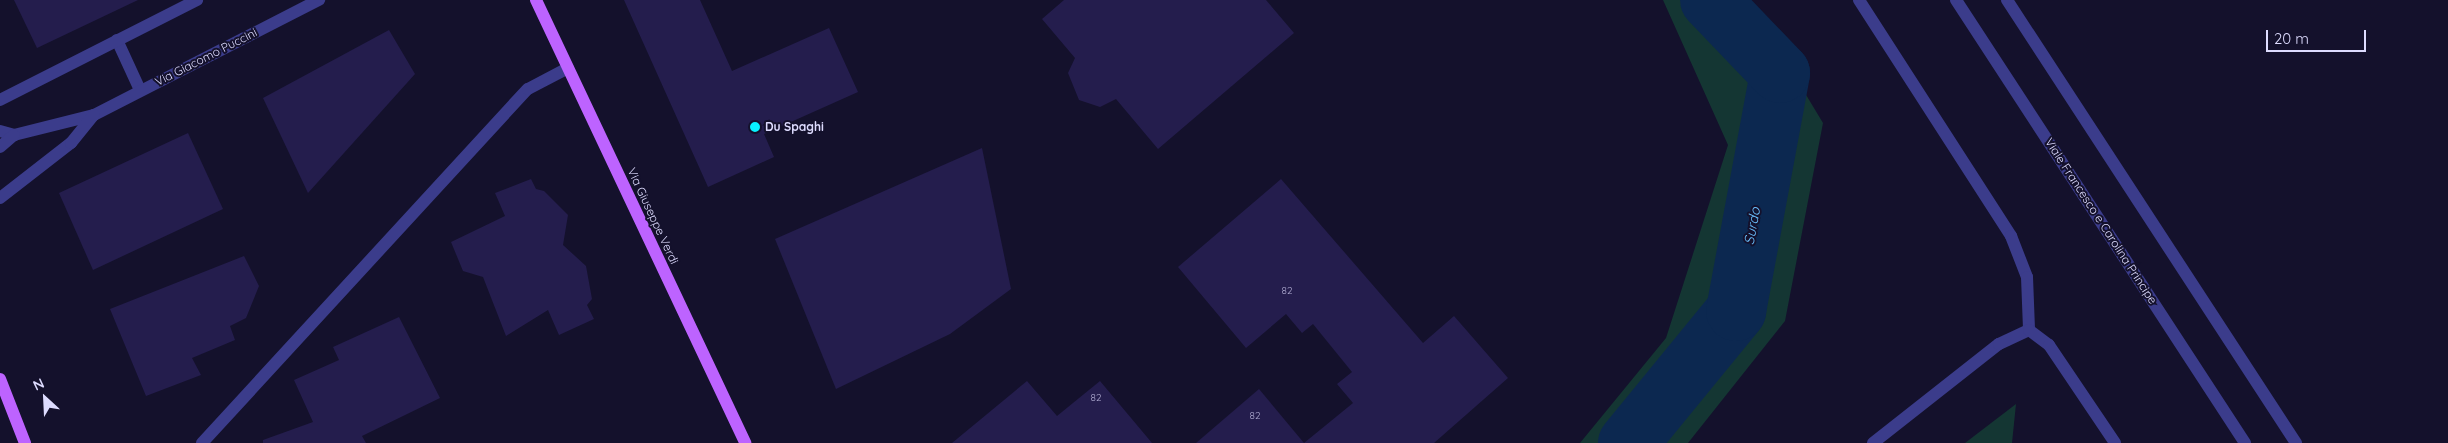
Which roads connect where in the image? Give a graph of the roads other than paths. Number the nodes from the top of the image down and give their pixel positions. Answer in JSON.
{"nodes":[{"id":1,"x":197,"y":0,"type":"edge"},
{"id":2,"x":319,"y":0,"type":"edge"},
{"id":3,"x":536,"y":0,"type":"edge"},
{"id":4,"x":1859,"y":0,"type":"edge"},
{"id":5,"x":1956,"y":0,"type":"edge"},
{"id":6,"x":2007,"y":0,"type":"edge"},
{"id":7,"x":117,"y":40,"type":"junction"},
{"id":8,"x":568,"y":68,"type":"junction"},
{"id":9,"x":140,"y":90,"type":"junction"},
{"id":10,"x":0,"y":100,"type":"edge"},
{"id":11,"x":94,"y":115,"type":"junction"},
{"id":12,"x":0,"y":131,"type":"edge"},
{"id":13,"x":14,"y":135,"type":"junction"},
{"id":14,"x":0,"y":147,"type":"edge"},
{"id":15,"x":0,"y":198,"type":"edge"},
{"id":16,"x":2029,"y":330,"type":"junction"},
{"id":17,"x":0,"y":379,"type":"edge"},
{"id":18,"x":2,"y":395,"type":"edge"},
{"id":19,"x":25,"y":443,"type":"edge"},
{"id":20,"x":202,"y":443,"type":"edge"},
{"id":21,"x":745,"y":443,"type":"edge"},
{"id":22,"x":1873,"y":443,"type":"edge"},
{"id":23,"x":2115,"y":443,"type":"edge"},
{"id":24,"x":2245,"y":443,"type":"edge"},
{"id":25,"x":2296,"y":443,"type":"edge"}],
"edges":[{"from":1,"to":7,"type":"street"},
{"from":2,"to":9,"type":"street","name":"Via Giacomo Puccini"},
{"from":3,"to":8,"type":"main road","name":"Via Giuseppe Verdi"},
{"from":4,"to":16,"type":"street"},
{"from":5,"to":24,"type":"street","name":"Viale Francesco e Carolina Principe"},
{"from":6,"to":25,"type":"street"},
{"from":7,"to":9,"type":"street"},
{"from":7,"to":10,"type":"street"},
{"from":8,"to":20,"type":"street"},
{"from":8,"to":21,"type":"main road","name":"Via Giuseppe Verdi"},
{"from":9,"to":11,"type":"street","name":"Via Giacomo Puccini"},
{"from":11,"to":13,"type":"street","name":"Via Giacomo Puccini"},
{"from":11,"to":15,"type":"street","name":"Via Giacomo Puccini"},
{"from":12,"to":13,"type":"street","name":"Via Giacomo Puccini"},
{"from":13,"to":14,"type":"street","name":"Via Giacomo Puccini"},
{"from":16,"to":22,"type":"street"},
{"from":16,"to":23,"type":"street"},
{"from":17,"to":18,"type":"main road"},
{"from":18,"to":19,"type":"main road"}]}
